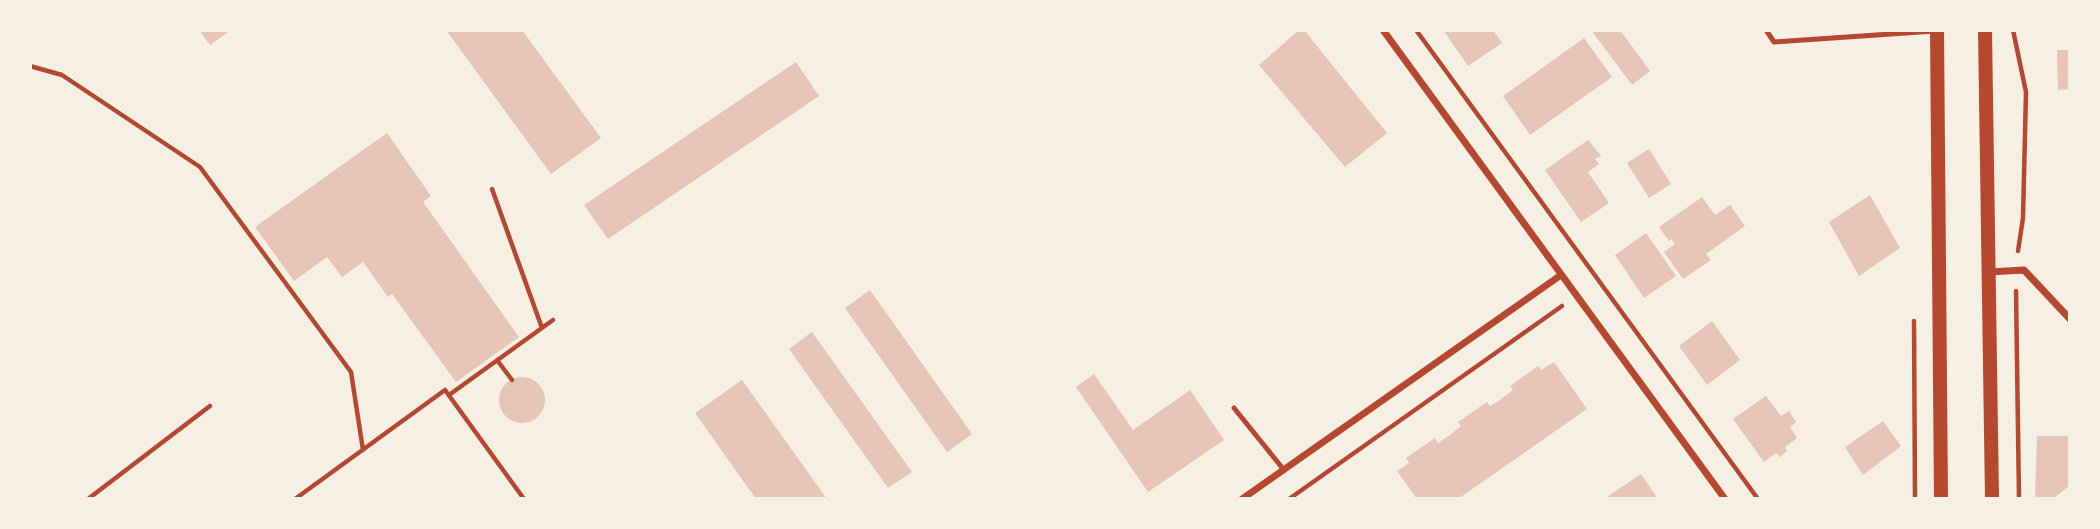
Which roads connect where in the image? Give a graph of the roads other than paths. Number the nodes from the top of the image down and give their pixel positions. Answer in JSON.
{"nodes":[{"id":1,"x":1383,"y":30,"type":"edge"},
{"id":2,"x":1766,"y":30,"type":"edge"},
{"id":3,"x":1937,"y":30,"type":"edge"},
{"id":4,"x":1985,"y":30,"type":"edge"},
{"id":5,"x":1989,"y":272,"type":"junction"},
{"id":6,"x":1561,"y":275,"type":"junction"},
{"id":7,"x":2070,"y":319,"type":"edge"},
{"id":8,"x":1234,"y":408,"type":"dead end"},
{"id":9,"x":1284,"y":470,"type":"junction"},
{"id":10,"x":1242,"y":499,"type":"edge"},
{"id":11,"x":1725,"y":499,"type":"edge"},
{"id":12,"x":1941,"y":499,"type":"edge"},
{"id":13,"x":1992,"y":499,"type":"edge"}],
"edges":[{"from":1,"to":6,"type":"street"},
{"from":2,"to":3,"type":"lane"},
{"from":3,"to":12,"type":"main road"},
{"from":4,"to":5,"type":"main road"},
{"from":5,"to":7,"type":"street"},
{"from":5,"to":13,"type":"main road"},
{"from":6,"to":9,"type":"street"},
{"from":6,"to":11,"type":"street"},
{"from":8,"to":9,"type":"lane"},
{"from":9,"to":10,"type":"street"}]}
